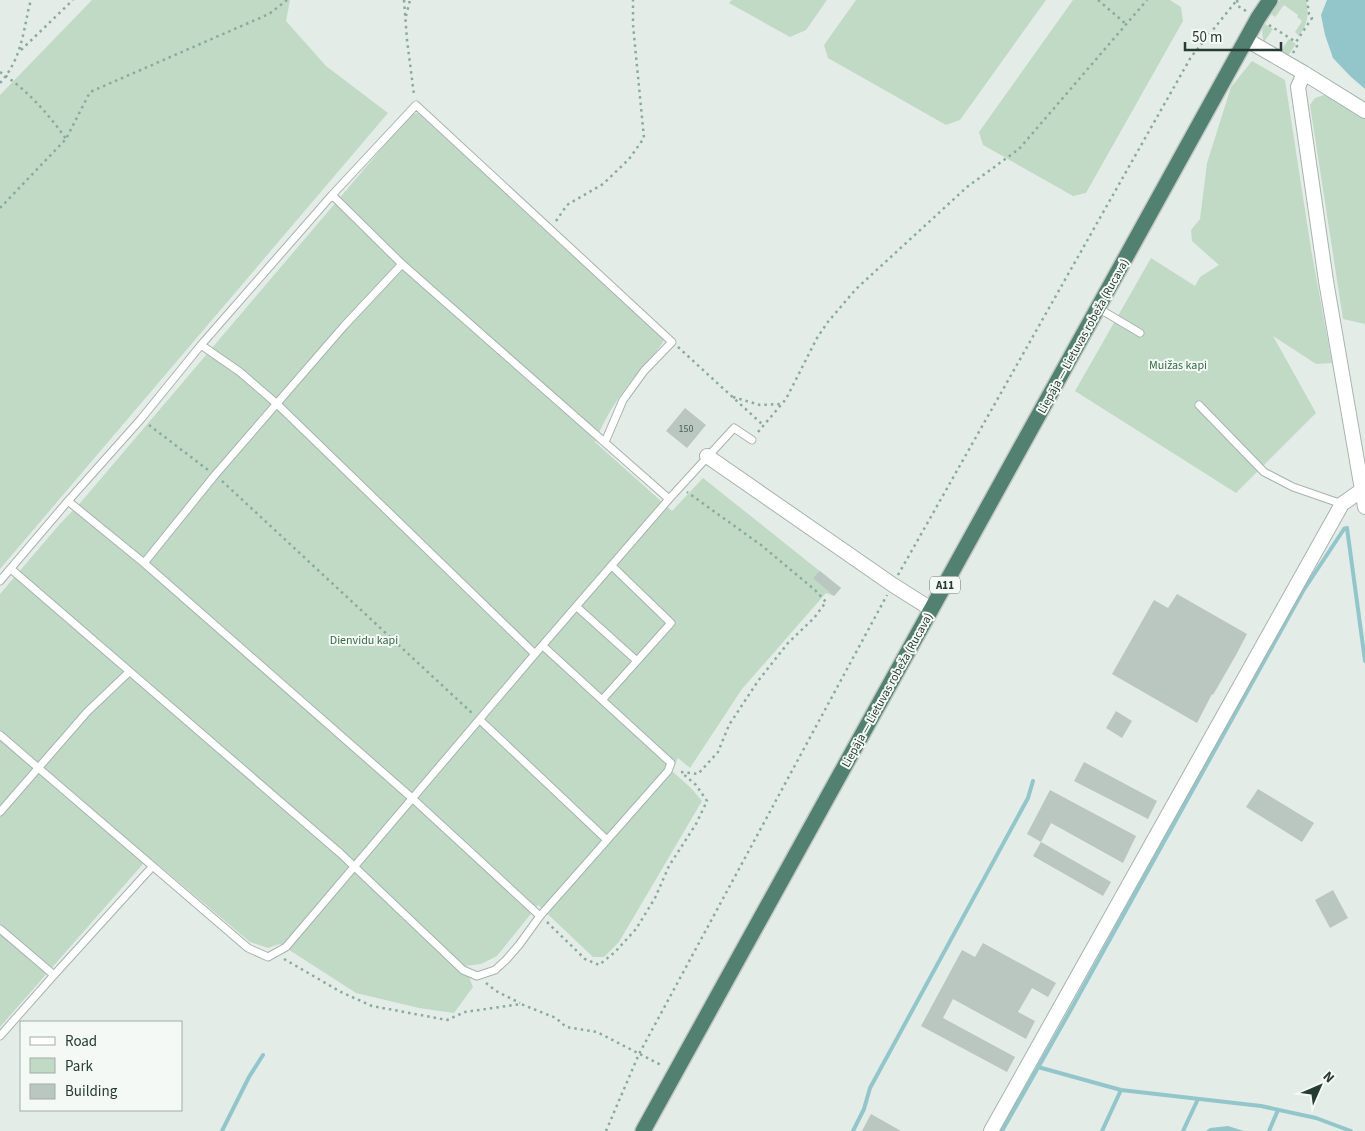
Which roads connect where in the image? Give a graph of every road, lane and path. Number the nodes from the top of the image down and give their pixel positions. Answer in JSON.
{"nodes":[{"id":1,"x":31,"y":0,"type":"edge"},
{"id":2,"x":73,"y":0,"type":"edge"},
{"id":3,"x":287,"y":0,"type":"edge"},
{"id":4,"x":404,"y":0,"type":"edge"},
{"id":5,"x":410,"y":0,"type":"edge"},
{"id":6,"x":632,"y":0,"type":"edge"},
{"id":7,"x":1098,"y":0,"type":"edge"},
{"id":8,"x":1147,"y":0,"type":"edge"},
{"id":9,"x":1237,"y":0,"type":"edge"},
{"id":10,"x":1270,"y":0,"type":"edge"},
{"id":11,"x":1307,"y":0,"type":"edge"},
{"id":12,"x":1250,"y":13,"type":"dead end"},
{"id":13,"x":405,"y":19,"type":"junction"},
{"id":14,"x":1266,"y":23,"type":"dead end"},
{"id":15,"x":1126,"y":24,"type":"junction"},
{"id":16,"x":1246,"y":40,"type":"junction"},
{"id":17,"x":1296,"y":42,"type":"junction"},
{"id":18,"x":20,"y":52,"type":"junction"},
{"id":19,"x":1287,"y":63,"type":"junction"},
{"id":20,"x":0,"y":72,"type":"edge"},
{"id":21,"x":1304,"y":73,"type":"junction"},
{"id":22,"x":6,"y":76,"type":"junction"},
{"id":23,"x":0,"y":83,"type":"edge"},
{"id":24,"x":416,"y":106,"type":"junction"},
{"id":25,"x":1365,"y":111,"type":"edge"},
{"id":26,"x":66,"y":139,"type":"junction"},
{"id":27,"x":332,"y":195,"type":"junction"},
{"id":28,"x":0,"y":208,"type":"edge"},
{"id":29,"x":550,"y":228,"type":"junction"},
{"id":30,"x":402,"y":264,"type":"junction"},
{"id":31,"x":1098,"y":308,"type":"junction"},
{"id":32,"x":1140,"y":333,"type":"dead end"},
{"id":33,"x":672,"y":342,"type":"junction"},
{"id":34,"x":201,"y":345,"type":"junction"},
{"id":35,"x":732,"y":397,"type":"junction"},
{"id":36,"x":277,"y":404,"type":"junction"},
{"id":37,"x":781,"y":404,"type":"junction"},
{"id":38,"x":1199,"y":406,"type":"dead end"},
{"id":39,"x":141,"y":419,"type":"junction"},
{"id":40,"x":763,"y":425,"type":"junction"},
{"id":41,"x":752,"y":440,"type":"joint"},
{"id":42,"x":605,"y":442,"type":"junction"},
{"id":43,"x":707,"y":456,"type":"junction"},
{"id":44,"x":215,"y":475,"type":"junction"},
{"id":45,"x":680,"y":487,"type":"junction"},
{"id":46,"x":1362,"y":490,"type":"junction"},
{"id":47,"x":669,"y":499,"type":"junction"},
{"id":48,"x":68,"y":501,"type":"junction"},
{"id":49,"x":1342,"y":504,"type":"junction"},
{"id":50,"x":1365,"y":508,"type":"edge"},
{"id":51,"x":144,"y":563,"type":"junction"},
{"id":52,"x":612,"y":566,"type":"junction"},
{"id":53,"x":11,"y":569,"type":"junction"},
{"id":54,"x":0,"y":581,"type":"edge"},
{"id":55,"x":893,"y":585,"type":"junction"},
{"id":56,"x":577,"y":607,"type":"junction"},
{"id":57,"x":931,"y":609,"type":"junction"},
{"id":58,"x":543,"y":646,"type":"junction"},
{"id":59,"x":535,"y":654,"type":"junction"},
{"id":60,"x":637,"y":661,"type":"junction"},
{"id":61,"x":129,"y":672,"type":"junction"},
{"id":62,"x":602,"y":700,"type":"junction"},
{"id":63,"x":480,"y":720,"type":"junction"},
{"id":64,"x":0,"y":735,"type":"edge"},
{"id":65,"x":671,"y":763,"type":"junction"},
{"id":66,"x":38,"y":769,"type":"junction"},
{"id":67,"x":681,"y":772,"type":"junction"},
{"id":68,"x":412,"y":798,"type":"junction"},
{"id":69,"x":0,"y":812,"type":"edge"},
{"id":70,"x":607,"y":840,"type":"junction"},
{"id":71,"x":152,"y":867,"type":"junction"},
{"id":72,"x":354,"y":867,"type":"junction"},
{"id":73,"x":540,"y":916,"type":"junction"},
{"id":74,"x":0,"y":929,"type":"edge"},
{"id":75,"x":274,"y":953,"type":"junction"},
{"id":76,"x":54,"y":975,"type":"junction"},
{"id":77,"x":476,"y":976,"type":"junction"},
{"id":78,"x":521,"y":1004,"type":"junction"},
{"id":79,"x":0,"y":1036,"type":"edge"},
{"id":80,"x":638,"y":1054,"type":"junction"},
{"id":81,"x":676,"y":1072,"type":"junction"},
{"id":82,"x":606,"y":1131,"type":"edge"},
{"id":83,"x":643,"y":1131,"type":"edge"},
{"id":84,"x":991,"y":1131,"type":"edge"}],
"edges":[{"from":1,"to":18,"type":"path"},
{"from":2,"to":18,"type":"path"},
{"from":3,"to":26,"type":"path"},
{"from":4,"to":13,"type":"path"},
{"from":5,"to":13,"type":"path"},
{"from":6,"to":29,"type":"path"},
{"from":7,"to":15,"type":"path"},
{"from":8,"to":15,"type":"path"},
{"from":9,"to":12,"type":"path"},
{"from":9,"to":55,"type":"path"},
{"from":10,"to":16,"type":"highway","number":"A11"},
{"from":11,"to":17,"type":"path"},
{"from":13,"to":24,"type":"path"},
{"from":14,"to":17,"type":"path"},
{"from":15,"to":37,"type":"path"},
{"from":16,"to":19,"type":"street"},
{"from":16,"to":31,"type":"highway","name":"Liepāja — Lietuvas robeža (Rucava)","number":"A11"},
{"from":17,"to":19,"type":"path"},
{"from":18,"to":22,"type":"path"},
{"from":19,"to":21,"type":"street"},
{"from":20,"to":22,"type":"path"},
{"from":21,"to":25,"type":"street"},
{"from":21,"to":46,"type":"street"},
{"from":22,"to":23,"type":"path"},
{"from":22,"to":26,"type":"path"},
{"from":24,"to":27,"type":"lane"},
{"from":24,"to":29,"type":"lane"},
{"from":26,"to":28,"type":"path"},
{"from":27,"to":30,"type":"lane"},
{"from":27,"to":34,"type":"lane"},
{"from":29,"to":33,"type":"lane"},
{"from":30,"to":36,"type":"lane"},
{"from":30,"to":42,"type":"lane"},
{"from":31,"to":32,"type":"lane"},
{"from":31,"to":57,"type":"highway","name":"Liepāja — Lietuvas robeža (Rucava)","number":"A11"},
{"from":33,"to":35,"type":"path"},
{"from":33,"to":42,"type":"lane"},
{"from":34,"to":36,"type":"lane"},
{"from":34,"to":39,"type":"lane"},
{"from":35,"to":37,"type":"path"},
{"from":35,"to":40,"type":"path"},
{"from":36,"to":44,"type":"lane"},
{"from":36,"to":59,"type":"lane"},
{"from":37,"to":40,"type":"path"},
{"from":38,"to":49,"type":"lane"},
{"from":39,"to":44,"type":"path"},
{"from":39,"to":48,"type":"lane"},
{"from":40,"to":41,"type":"path"},
{"from":41,"to":43,"type":"lane"},
{"from":42,"to":47,"type":"lane"},
{"from":43,"to":45,"type":"lane"},
{"from":43,"to":55,"type":"street"},
{"from":44,"to":51,"type":"lane"},
{"from":44,"to":63,"type":"path"},
{"from":45,"to":47,"type":"lane"},
{"from":45,"to":67,"type":"path"},
{"from":46,"to":49,"type":"street"},
{"from":46,"to":50,"type":"street"},
{"from":47,"to":52,"type":"lane"},
{"from":48,"to":51,"type":"lane"},
{"from":48,"to":53,"type":"lane"},
{"from":49,"to":84,"type":"street"},
{"from":51,"to":68,"type":"lane"},
{"from":52,"to":56,"type":"lane"},
{"from":52,"to":60,"type":"lane"},
{"from":53,"to":54,"type":"lane"},
{"from":53,"to":61,"type":"lane"},
{"from":55,"to":57,"type":"street"},
{"from":55,"to":80,"type":"path"},
{"from":56,"to":58,"type":"lane"},
{"from":56,"to":60,"type":"lane"},
{"from":57,"to":81,"type":"highway","name":"Liepāja — Lietuvas robeža (Rucava)","number":"A11"},
{"from":58,"to":59,"type":"lane"},
{"from":58,"to":62,"type":"lane"},
{"from":59,"to":63,"type":"lane"},
{"from":60,"to":62,"type":"lane"},
{"from":61,"to":66,"type":"lane"},
{"from":61,"to":72,"type":"lane"},
{"from":62,"to":65,"type":"lane"},
{"from":63,"to":68,"type":"lane"},
{"from":63,"to":70,"type":"lane"},
{"from":64,"to":66,"type":"lane"},
{"from":65,"to":67,"type":"path"},
{"from":65,"to":70,"type":"lane"},
{"from":66,"to":69,"type":"lane"},
{"from":66,"to":71,"type":"lane"},
{"from":67,"to":73,"type":"path"},
{"from":68,"to":72,"type":"lane"},
{"from":68,"to":73,"type":"lane"},
{"from":70,"to":73,"type":"lane"},
{"from":71,"to":75,"type":"lane"},
{"from":71,"to":76,"type":"lane"},
{"from":72,"to":75,"type":"lane"},
{"from":72,"to":77,"type":"lane"},
{"from":73,"to":77,"type":"lane"},
{"from":74,"to":76,"type":"lane"},
{"from":75,"to":78,"type":"path"},
{"from":76,"to":79,"type":"lane"},
{"from":77,"to":78,"type":"path"},
{"from":78,"to":80,"type":"path"},
{"from":80,"to":81,"type":"path"},
{"from":80,"to":82,"type":"path"},
{"from":81,"to":83,"type":"highway","name":"Liepāja — Lietuvas robeža (Rucava)","number":"A11"}]}
